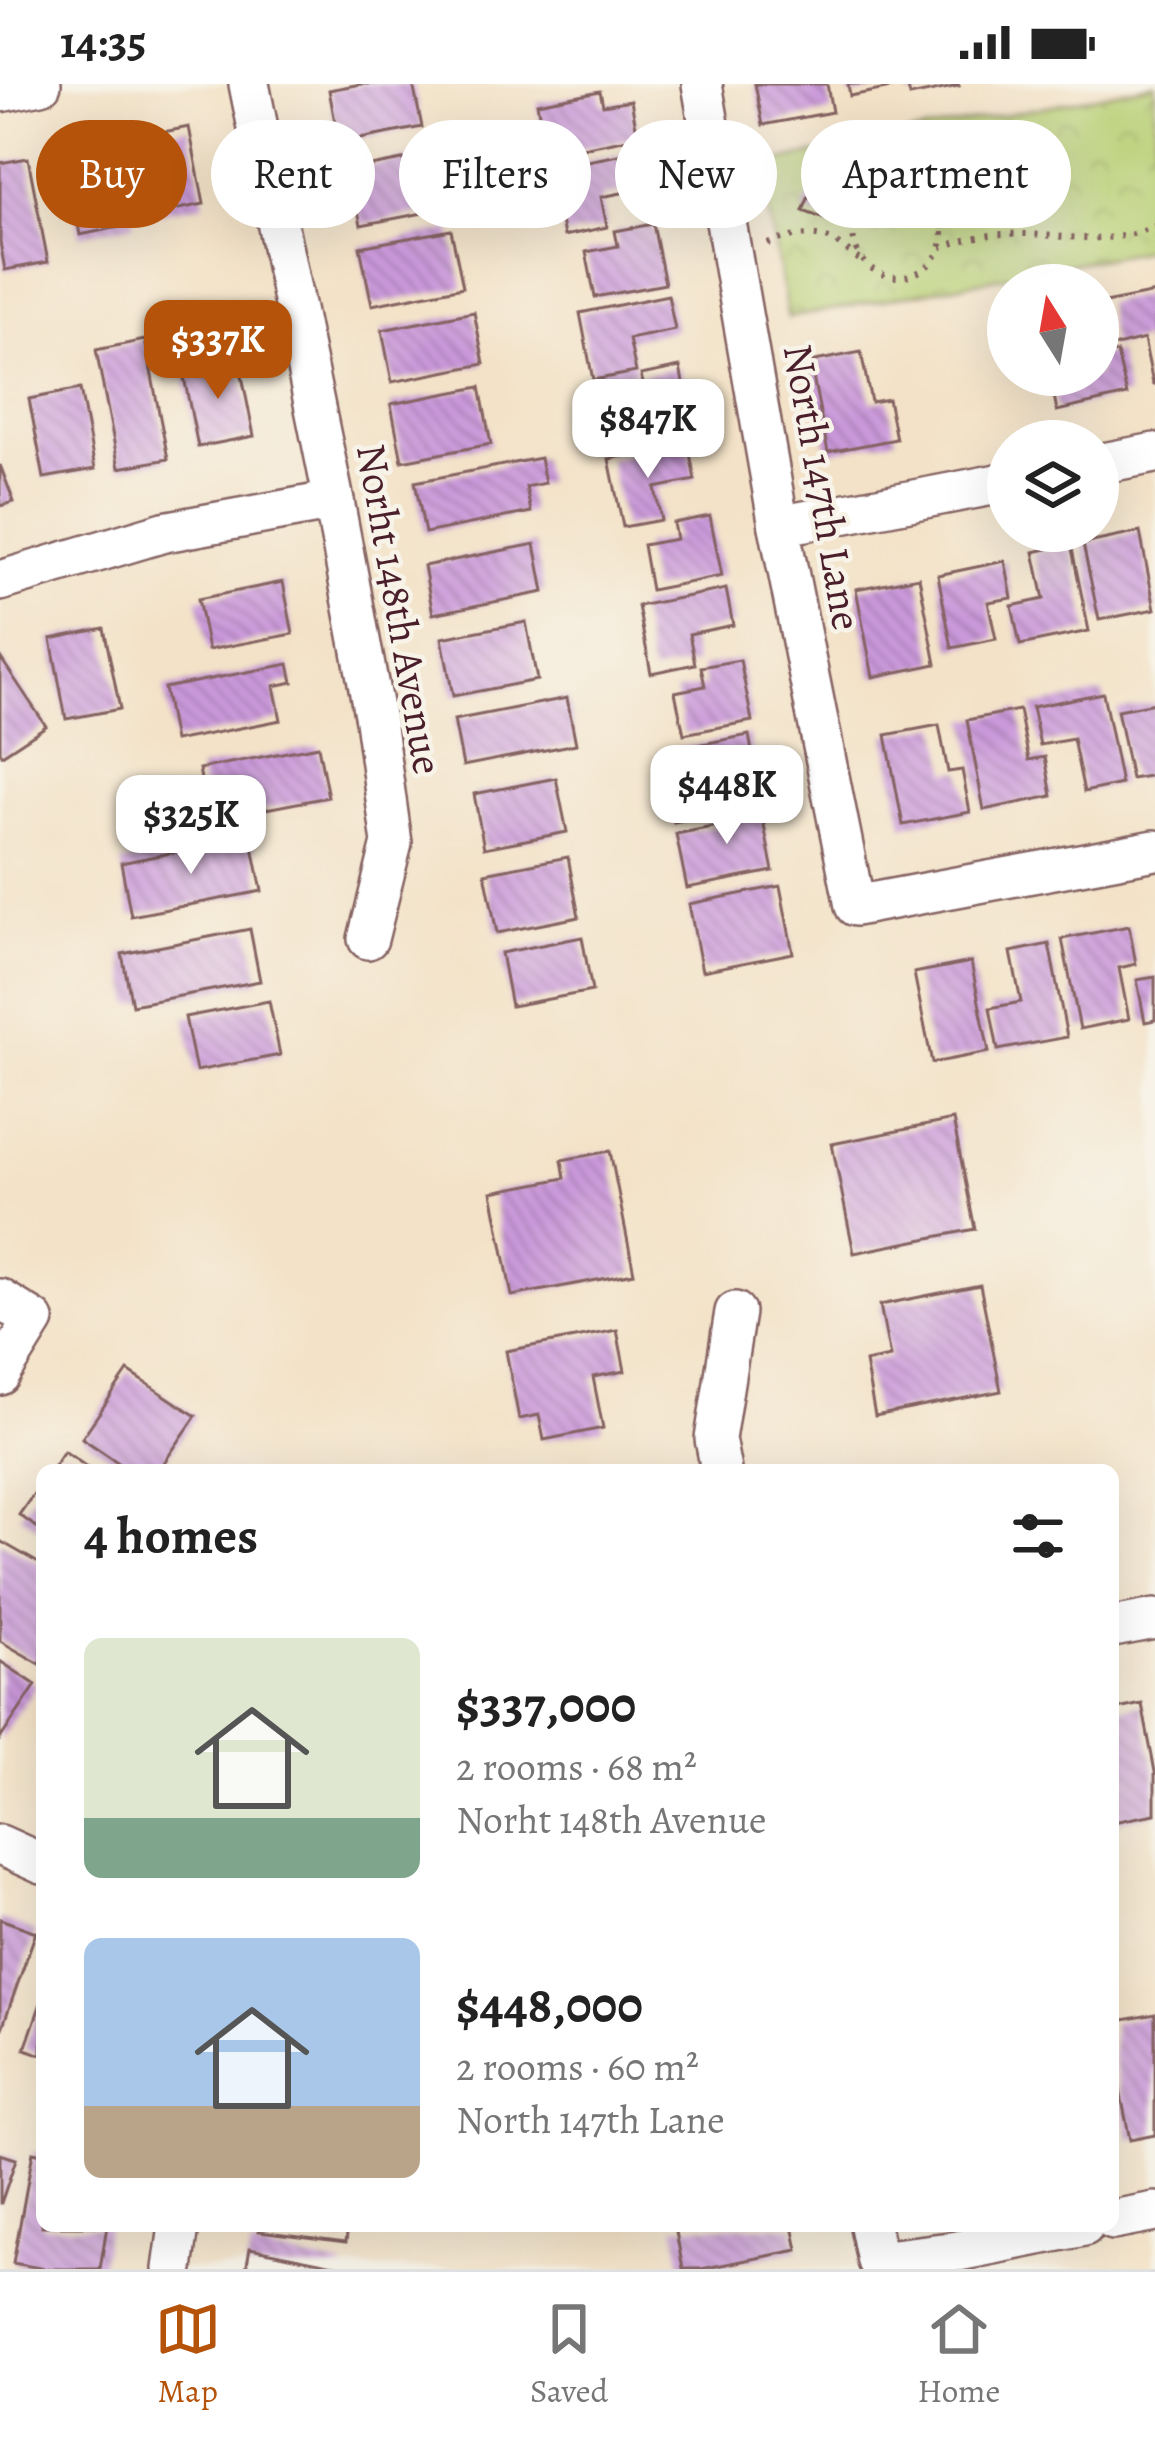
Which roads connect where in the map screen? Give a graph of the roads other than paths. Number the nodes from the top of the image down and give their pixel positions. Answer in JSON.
{"nodes":[{"id":1,"x":41,"y":84,"type":"edge"},
{"id":2,"x":249,"y":84,"type":"edge"},
{"id":3,"x":702,"y":84,"type":"edge"},
{"id":4,"x":0,"y":92,"type":"edge"},
{"id":5,"x":1155,"y":453,"type":"edge"},
{"id":6,"x":1119,"y":460,"type":"edge"},
{"id":7,"x":987,"y":486,"type":"edge"},
{"id":8,"x":334,"y":501,"type":"junction"},
{"id":9,"x":779,"y":526,"type":"junction"},
{"id":10,"x":0,"y":581,"type":"edge"},
{"id":11,"x":1155,"y":850,"type":"edge"},
{"id":12,"x":368,"y":939,"type":"dead end"},
{"id":13,"x":0,"y":1299,"type":"edge"},
{"id":14,"x":735,"y":1312,"type":"dead end"},
{"id":15,"x":0,"y":1375,"type":"edge"},
{"id":16,"x":720,"y":1464,"type":"edge"},
{"id":17,"x":1155,"y":1618,"type":"edge"},
{"id":18,"x":1119,"y":1626,"type":"edge"},
{"id":19,"x":0,"y":1845,"type":"edge"},
{"id":20,"x":36,"y":1861,"type":"edge"},
{"id":21,"x":1155,"y":2212,"type":"edge"},
{"id":22,"x":1119,"y":2219,"type":"edge"},
{"id":23,"x":178,"y":2232,"type":"edge"},
{"id":24,"x":1054,"y":2232,"type":"edge"},
{"id":25,"x":873,"y":2243,"type":"edge"},
{"id":26,"x":173,"y":2269,"type":"edge"}],
"edges":[{"from":1,"to":4,"type":"street"},
{"from":2,"to":8,"type":"street","name":"Norht 148th Avenue"},
{"from":3,"to":9,"type":"street","name":"North 147th Lane"},
{"from":5,"to":6,"type":"street"},
{"from":7,"to":9,"type":"street"},
{"from":8,"to":10,"type":"street"},
{"from":8,"to":12,"type":"street","name":"Norht 148th Avenue"},
{"from":9,"to":11,"type":"street","name":"North 147th Lane"},
{"from":13,"to":15,"type":"street"},
{"from":14,"to":16,"type":"street"},
{"from":17,"to":18,"type":"street"},
{"from":19,"to":20,"type":"street"},
{"from":21,"to":22,"type":"street"},
{"from":23,"to":26,"type":"street"},
{"from":24,"to":25,"type":"street"}]}
